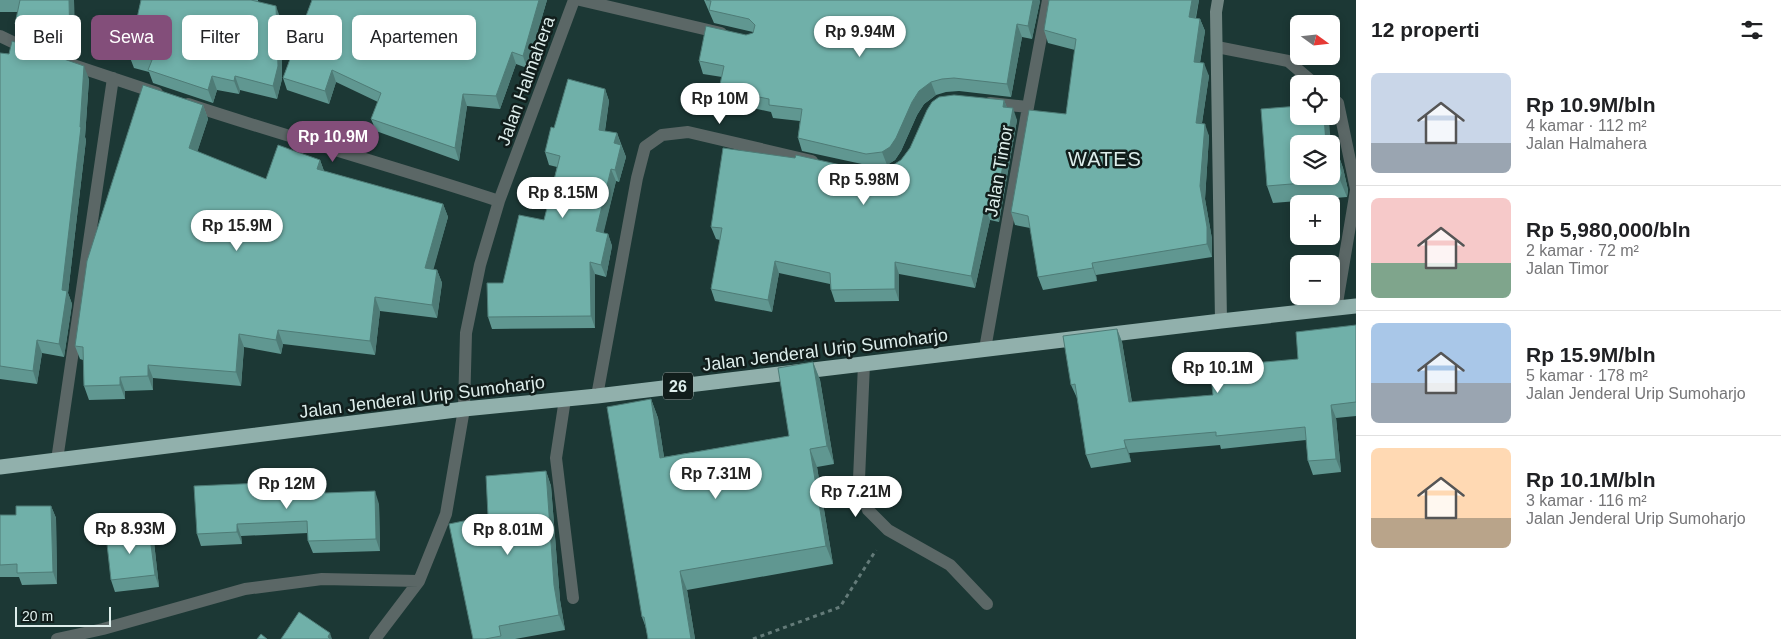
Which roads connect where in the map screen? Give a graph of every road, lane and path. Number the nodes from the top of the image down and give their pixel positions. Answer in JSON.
{"nodes":[{"id":1,"x":574,"y":0,"type":"edge"},
{"id":2,"x":580,"y":0,"type":"edge"},
{"id":3,"x":1048,"y":0,"type":"edge"},
{"id":4,"x":1218,"y":0,"type":"edge"},
{"id":5,"x":733,"y":35,"type":"edge"},
{"id":6,"x":0,"y":36,"type":"edge"},
{"id":7,"x":15,"y":44,"type":"edge"},
{"id":8,"x":1217,"y":47,"type":"junction"},
{"id":9,"x":58,"y":60,"type":"edge"},
{"id":10,"x":1304,"y":75,"type":"edge"},
{"id":11,"x":113,"y":78,"type":"junction"},
{"id":12,"x":975,"y":101,"type":"edge"},
{"id":13,"x":1028,"y":107,"type":"junction"},
{"id":14,"x":1340,"y":113,"type":"edge"},
{"id":15,"x":824,"y":164,"type":"edge"},
{"id":16,"x":1356,"y":189,"type":"edge"},
{"id":17,"x":499,"y":202,"type":"junction"},
{"id":18,"x":1356,"y":306,"type":"edge"},
{"id":19,"x":1336,"y":309,"type":"junction"},
{"id":20,"x":1221,"y":321,"type":"junction"},
{"id":21,"x":985,"y":349,"type":"junction"},
{"id":22,"x":864,"y":364,"type":"junction"},
{"id":23,"x":596,"y":396,"type":"junction"},
{"id":24,"x":565,"y":399,"type":"junction"},
{"id":25,"x":464,"y":409,"type":"junction"},
{"id":26,"x":57,"y":460,"type":"junction"},
{"id":27,"x":0,"y":467,"type":"edge"},
{"id":28,"x":888,"y":530,"type":"junction"},
{"id":29,"x":419,"y":581,"type":"junction"},
{"id":30,"x":573,"y":598,"type":"dead end"},
{"id":31,"x":988,"y":604,"type":"dead end"},
{"id":32,"x":106,"y":634,"type":"edge"},
{"id":33,"x":57,"y":639,"type":"edge"},
{"id":34,"x":375,"y":639,"type":"edge"},
{"id":35,"x":753,"y":639,"type":"edge"}],
"edges":[{"from":1,"to":17,"type":"street","name":"Jalan Halmahera"},
{"from":2,"to":5,"type":"street"},
{"from":3,"to":13,"type":"street","name":"Jalan Timor"},
{"from":4,"to":8,"type":"street"},
{"from":6,"to":7,"type":"street"},
{"from":8,"to":10,"type":"street"},
{"from":8,"to":20,"type":"street"},
{"from":9,"to":11,"type":"street"},
{"from":11,"to":17,"type":"street"},
{"from":11,"to":26,"type":"street"},
{"from":12,"to":13,"type":"street"},
{"from":13,"to":21,"type":"street","name":"Jalan Timor"},
{"from":14,"to":16,"type":"street"},
{"from":15,"to":23,"type":"street"},
{"from":16,"to":19,"type":"street"},
{"from":17,"to":25,"type":"street","name":"Jalan Halmahera"},
{"from":18,"to":19,"type":"highway","name":"Jalan Jenderal Urip Sumoharjo","number":"26"},
{"from":19,"to":20,"type":"highway","name":"Jalan Jenderal Urip Sumoharjo","number":"26"},
{"from":20,"to":21,"type":"highway","name":"Jalan Jenderal Urip Sumoharjo","number":"26"},
{"from":21,"to":22,"type":"highway","name":"Jalan Jenderal Urip Sumoharjo","number":"26"},
{"from":22,"to":23,"type":"highway","name":"Jalan Jenderal Urip Sumoharjo","number":"26"},
{"from":22,"to":28,"type":"street"},
{"from":23,"to":24,"type":"highway","name":"Jalan Jenderal Urip Sumoharjo","number":"26"},
{"from":24,"to":25,"type":"highway","name":"Jalan Jenderal Urip Sumoharjo","number":"26"},
{"from":24,"to":30,"type":"street"},
{"from":25,"to":26,"type":"highway","name":"Jalan Jenderal Urip Sumoharjo","number":"26"},
{"from":25,"to":29,"type":"street","name":"Jalan Halmahera"},
{"from":26,"to":27,"type":"highway","name":"Jalan Jenderal Urip Sumoharjo","number":"26"},
{"from":28,"to":31,"type":"street"},
{"from":28,"to":35,"type":"path"},
{"from":29,"to":32,"type":"street"},
{"from":29,"to":34,"type":"street","name":"Jalan Halmahera"},
{"from":32,"to":33,"type":"street"}]}
